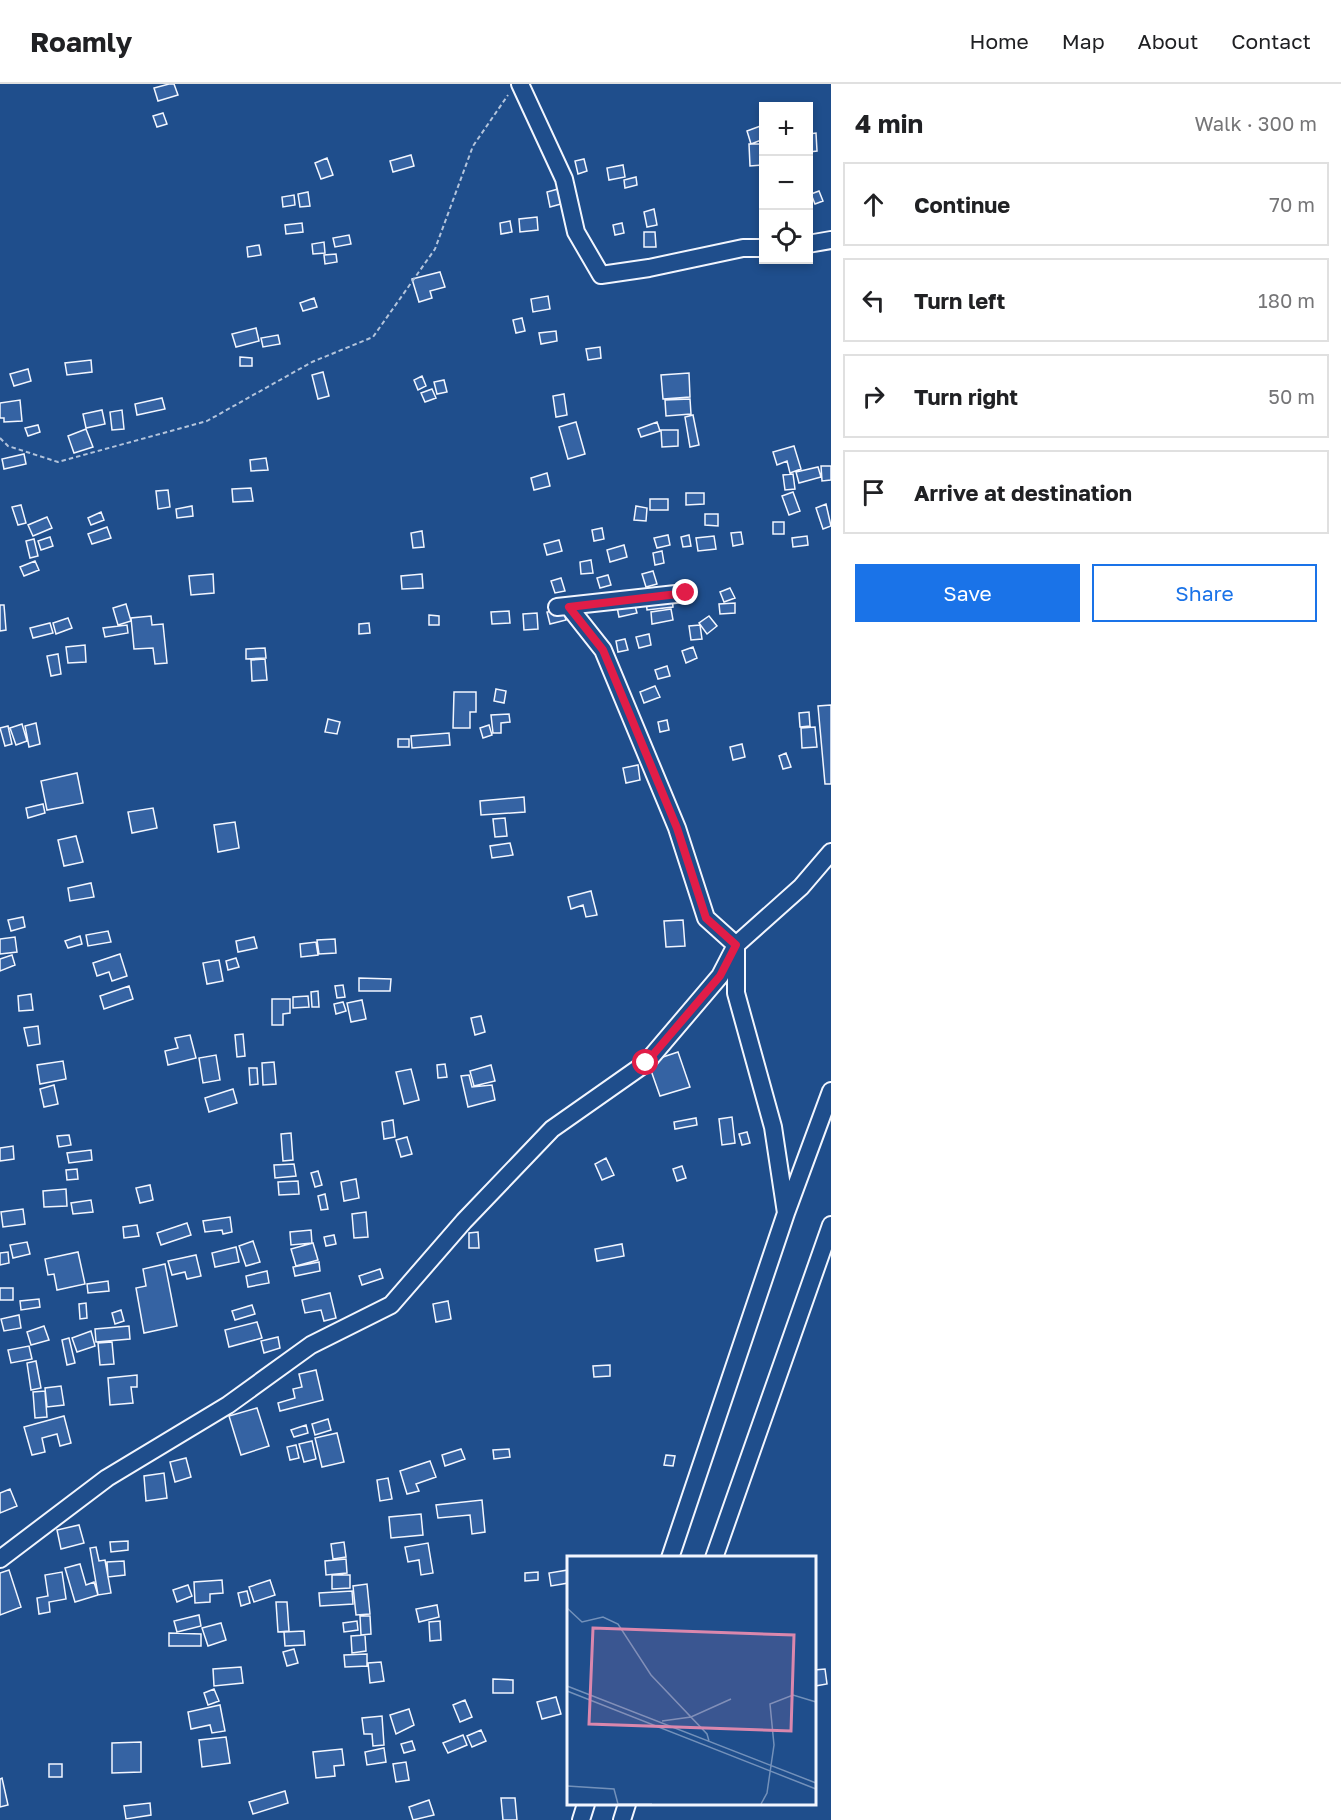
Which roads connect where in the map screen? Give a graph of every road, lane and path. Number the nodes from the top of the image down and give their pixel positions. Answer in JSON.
{"nodes":[{"id":1,"x":515,"y":88,"type":"edge"},
{"id":2,"x":831,"y":240,"type":"edge"},
{"id":3,"x":813,"y":243,"type":"edge"},
{"id":4,"x":759,"y":248,"type":"edge"},
{"id":5,"x":0,"y":438,"type":"edge"},
{"id":6,"x":686,"y":593,"type":"dead end"},
{"id":7,"x":831,"y":852,"type":"edge"},
{"id":8,"x":736,"y":945,"type":"junction"},
{"id":9,"x":831,"y":1091,"type":"edge"},
{"id":10,"x":786,"y":1213,"type":"junction"},
{"id":11,"x":831,"y":1225,"type":"edge"},
{"id":12,"x":670,"y":1556,"type":"edge"},
{"id":13,"x":714,"y":1556,"type":"edge"},
{"id":14,"x":0,"y":1559,"type":"edge"},
{"id":15,"x":585,"y":1805,"type":"edge"},
{"id":16,"x":626,"y":1805,"type":"edge"},
{"id":17,"x":581,"y":1820,"type":"edge"},
{"id":18,"x":621,"y":1820,"type":"edge"}],
"edges":[{"from":1,"to":4,"type":"street"},
{"from":1,"to":5,"type":"path"},
{"from":2,"to":3,"type":"street"},
{"from":6,"to":8,"type":"street"},
{"from":7,"to":8,"type":"street"},
{"from":8,"to":10,"type":"street"},
{"from":8,"to":14,"type":"street"},
{"from":9,"to":10,"type":"street"},
{"from":10,"to":12,"type":"street"},
{"from":11,"to":13,"type":"street"},
{"from":15,"to":17,"type":"street"},
{"from":16,"to":18,"type":"street"}]}
